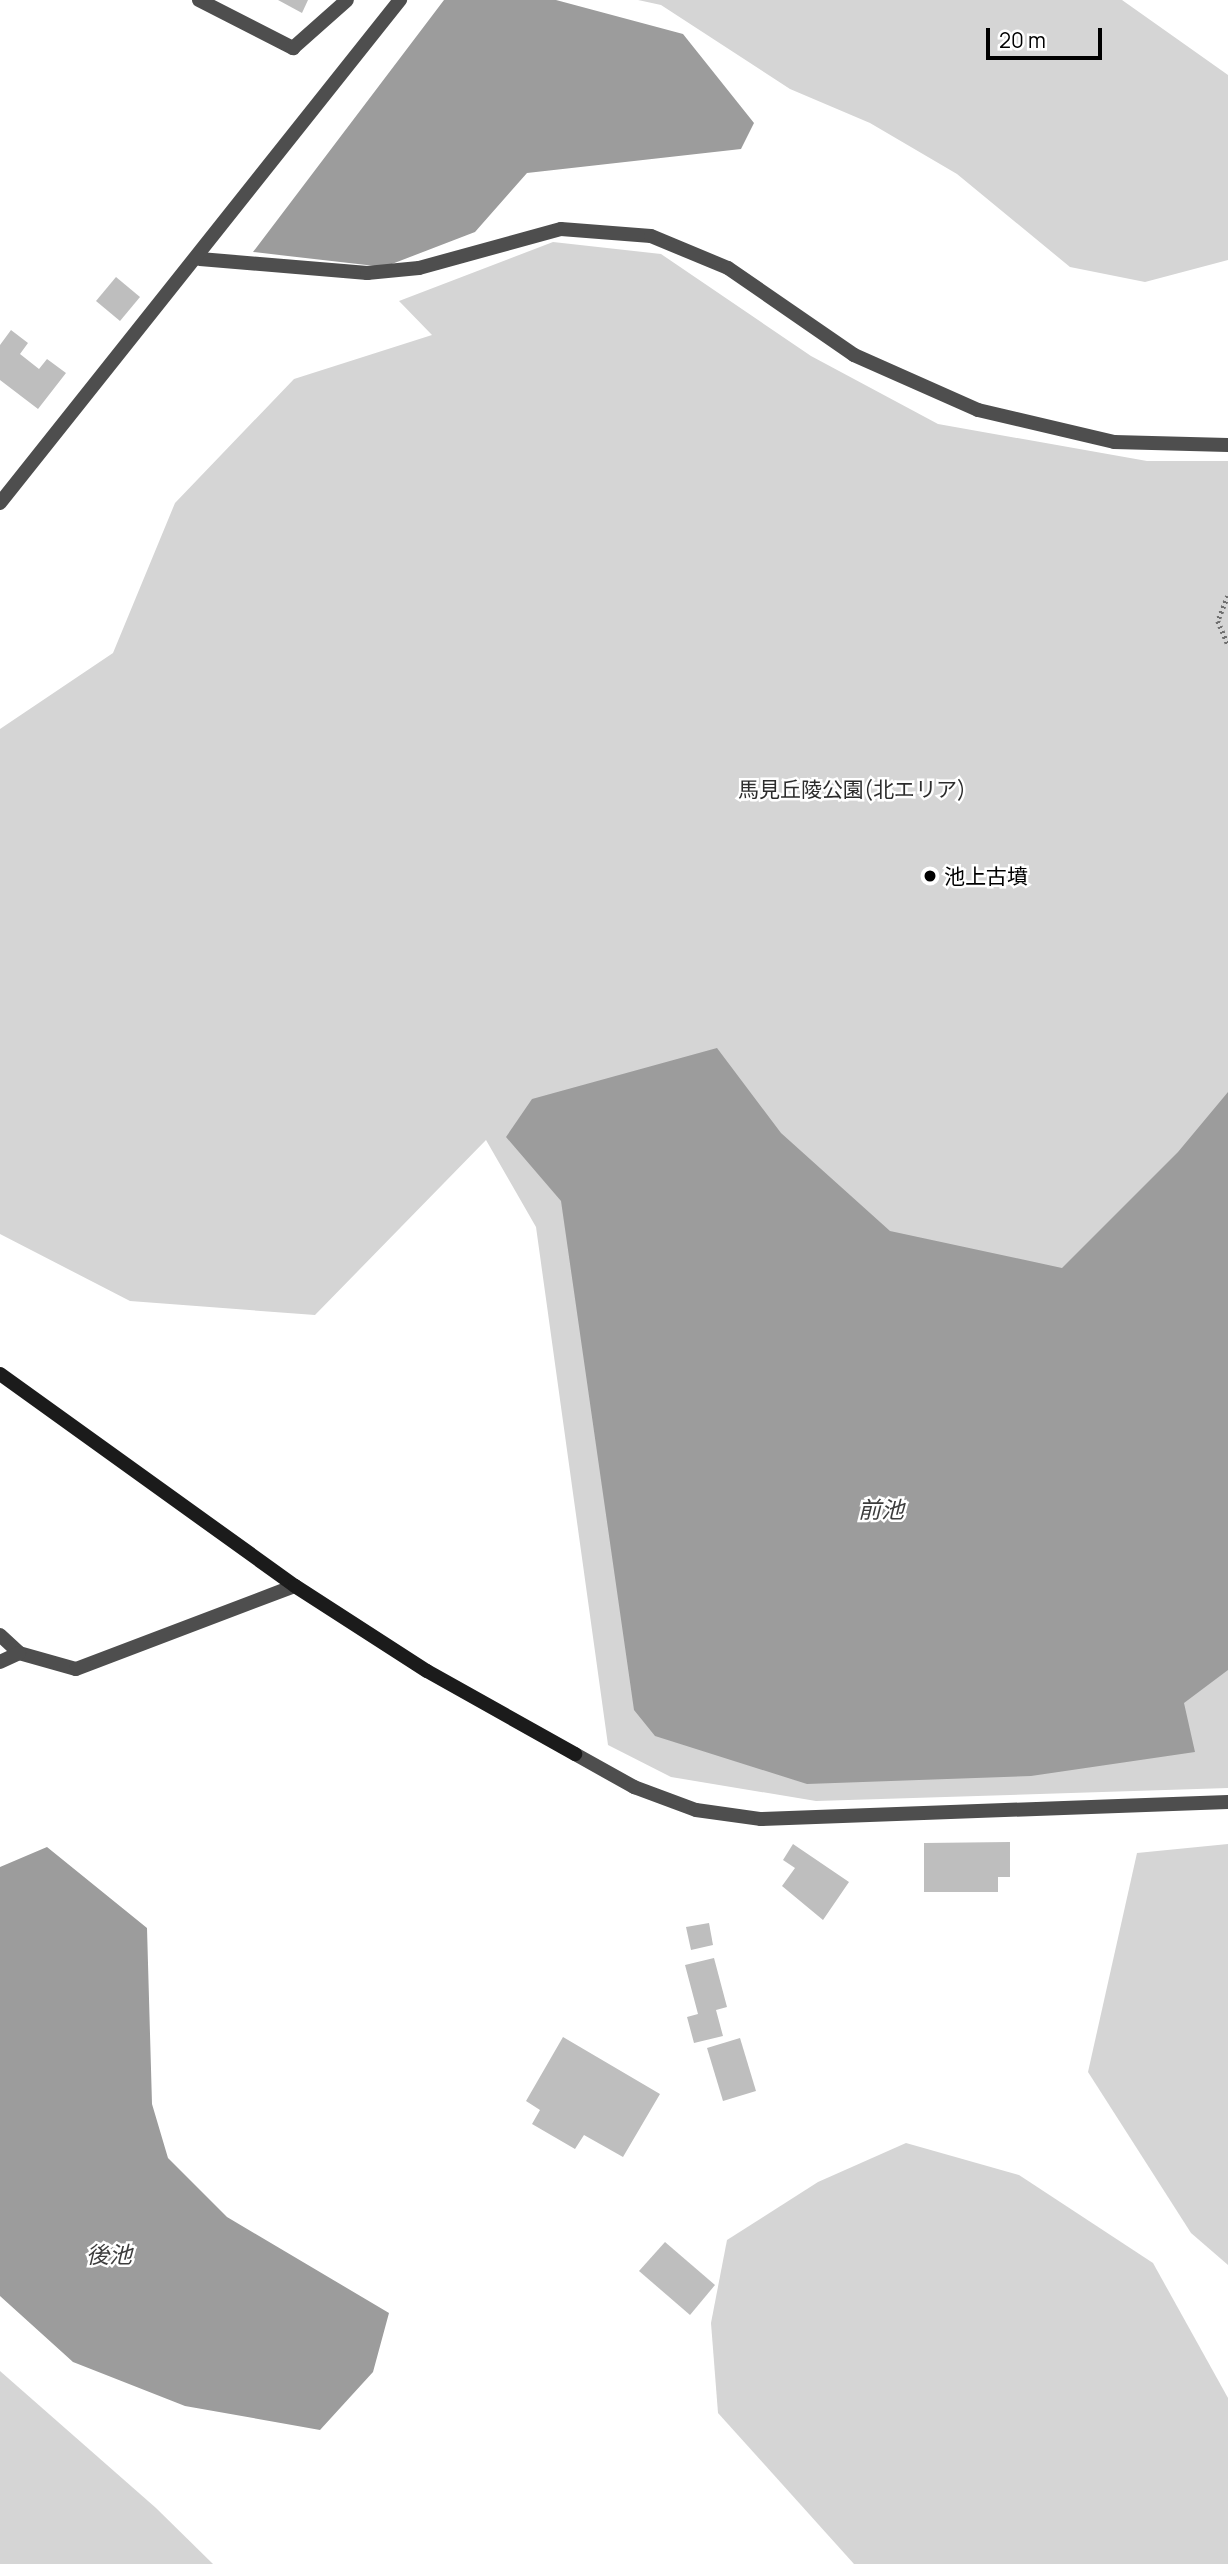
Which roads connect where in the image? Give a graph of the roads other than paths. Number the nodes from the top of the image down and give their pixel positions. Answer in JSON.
{"nodes":[{"id":1,"x":199,"y":0,"type":"edge"},
{"id":2,"x":347,"y":0,"type":"edge"},
{"id":3,"x":400,"y":0,"type":"edge"},
{"id":4,"x":200,"y":259,"type":"junction"},
{"id":5,"x":1228,"y":445,"type":"edge"},
{"id":6,"x":0,"y":503,"type":"edge"},
{"id":7,"x":0,"y":1374,"type":"edge"},
{"id":8,"x":295,"y":1586,"type":"junction"},
{"id":9,"x":0,"y":1635,"type":"edge"},
{"id":10,"x":19,"y":1653,"type":"junction"},
{"id":11,"x":0,"y":1662,"type":"edge"},
{"id":12,"x":1228,"y":1802,"type":"edge"}],
"edges":[{"from":1,"to":2,"type":"street"},
{"from":3,"to":4,"type":"street"},
{"from":4,"to":5,"type":"street"},
{"from":4,"to":6,"type":"street"},
{"from":7,"to":8,"type":"street"},
{"from":8,"to":10,"type":"street"},
{"from":8,"to":12,"type":"street"},
{"from":9,"to":10,"type":"street"},
{"from":10,"to":11,"type":"street"}]}
